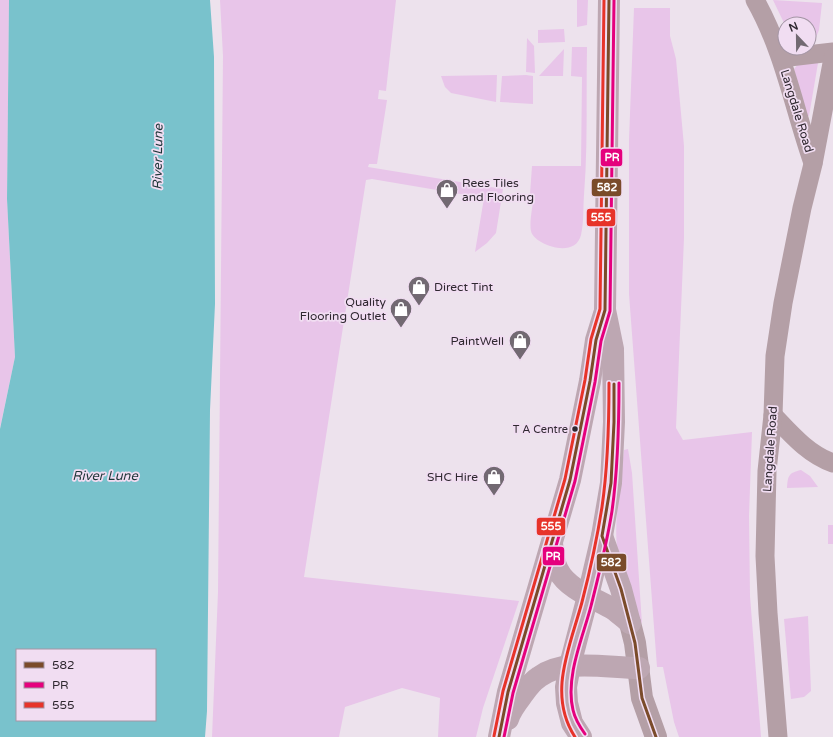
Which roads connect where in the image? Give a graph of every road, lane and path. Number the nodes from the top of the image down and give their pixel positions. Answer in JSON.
{"nodes":[{"id":1,"x":609,"y":0,"type":"edge"},
{"id":2,"x":755,"y":0,"type":"edge"},
{"id":3,"x":833,"y":52,"type":"edge"},
{"id":4,"x":781,"y":58,"type":"junction"},
{"id":5,"x":833,"y":58,"type":"edge"},
{"id":6,"x":813,"y":164,"type":"junction"},
{"id":7,"x":605,"y":310,"type":"junction"},
{"id":8,"x":773,"y":415,"type":"junction"},
{"id":9,"x":833,"y":463,"type":"edge"},
{"id":10,"x":602,"y":536,"type":"junction"},
{"id":11,"x":552,"y":541,"type":"junction"},
{"id":12,"x":588,"y":596,"type":"junction"},
{"id":13,"x":630,"y":623,"type":"junction"},
{"id":14,"x":570,"y":666,"type":"junction"},
{"id":15,"x":639,"y":668,"type":"junction"},
{"id":16,"x":500,"y":737,"type":"edge"},
{"id":17,"x":581,"y":737,"type":"edge"},
{"id":18,"x":656,"y":737,"type":"edge"},
{"id":19,"x":778,"y":737,"type":"edge"}],
"edges":[{"from":1,"to":7,"type":"main road"},
{"from":2,"to":4,"type":"street","name":"Langdale Road"},
{"from":3,"to":4,"type":"street","name":"Langdale Road"},
{"from":4,"to":6,"type":"street","name":"Langdale Road"},
{"from":5,"to":6,"type":"street","name":"Langdale Road"},
{"from":6,"to":8,"type":"street","name":"Langdale Road"},
{"from":7,"to":10,"type":"main road"},
{"from":7,"to":11,"type":"main road"},
{"from":8,"to":9,"type":"street"},
{"from":8,"to":19,"type":"street","name":"Langdale Road"},
{"from":10,"to":12,"type":"main road"},
{"from":10,"to":13,"type":"main road"},
{"from":11,"to":12,"type":"main road"},
{"from":11,"to":16,"type":"main road"},
{"from":12,"to":13,"type":"main road"},
{"from":12,"to":14,"type":"main road"},
{"from":13,"to":15,"type":"street"},
{"from":14,"to":15,"type":"main road"},
{"from":14,"to":16,"type":"main road"},
{"from":14,"to":17,"type":"main road"},
{"from":15,"to":18,"type":"street"}]}
